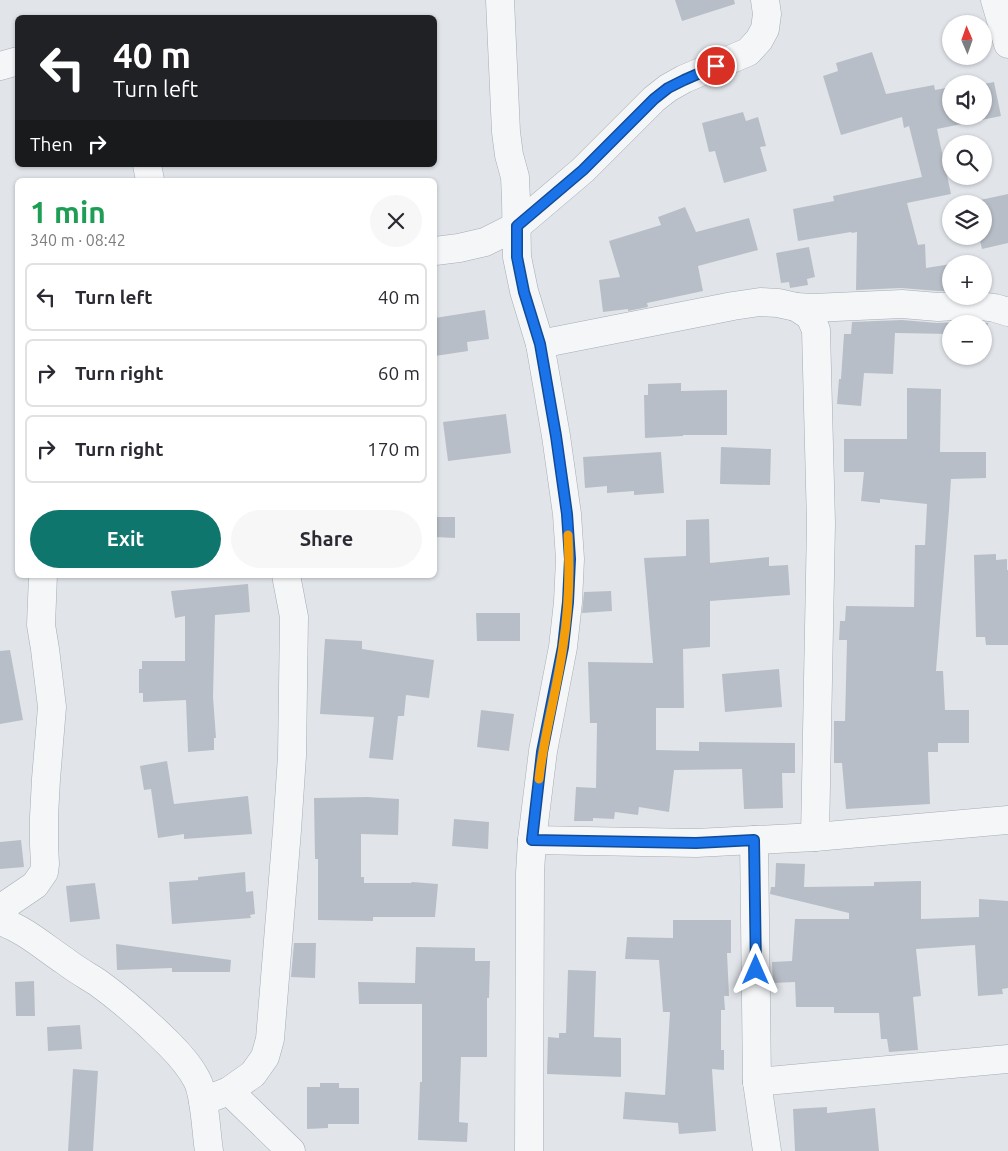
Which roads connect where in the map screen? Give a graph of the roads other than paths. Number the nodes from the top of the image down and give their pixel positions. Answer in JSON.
{"nodes":[{"id":1,"x":500,"y":0,"type":"edge"},
{"id":2,"x":765,"y":0,"type":"edge"},
{"id":3,"x":995,"y":0,"type":"edge"},
{"id":4,"x":1008,"y":44,"type":"edge"},
{"id":5,"x":15,"y":63,"type":"edge"},
{"id":6,"x":0,"y":66,"type":"edge"},
{"id":7,"x":517,"y":226,"type":"junction"},
{"id":8,"x":437,"y":251,"type":"edge"},
{"id":9,"x":796,"y":307,"type":"junction"},
{"id":10,"x":1008,"y":312,"type":"edge"},
{"id":11,"x":540,"y":344,"type":"junction"},
{"id":12,"x":43,"y":578,"type":"edge"},
{"id":13,"x":287,"y":578,"type":"edge"},
{"id":14,"x":1008,"y":820,"type":"edge"},
{"id":15,"x":815,"y":837,"type":"junction"},
{"id":16,"x":532,"y":840,"type":"junction"},
{"id":17,"x":754,"y":840,"type":"junction"},
{"id":18,"x":0,"y":911,"type":"edge"},
{"id":19,"x":0,"y":921,"type":"edge"},
{"id":20,"x":1008,"y":1059,"type":"edge"},
{"id":21,"x":756,"y":1082,"type":"junction"},
{"id":22,"x":229,"y":1091,"type":"junction"},
{"id":23,"x":203,"y":1101,"type":"junction"},
{"id":24,"x":208,"y":1151,"type":"edge"},
{"id":25,"x":291,"y":1151,"type":"edge"},
{"id":26,"x":529,"y":1151,"type":"edge"},
{"id":27,"x":766,"y":1151,"type":"edge"}],
"edges":[{"from":1,"to":7,"type":"street"},
{"from":2,"to":7,"type":"street"},
{"from":3,"to":4,"type":"street"},
{"from":5,"to":6,"type":"street"},
{"from":7,"to":8,"type":"street"},
{"from":7,"to":11,"type":"street"},
{"from":9,"to":10,"type":"street"},
{"from":9,"to":11,"type":"street"},
{"from":9,"to":15,"type":"street"},
{"from":11,"to":16,"type":"street"},
{"from":12,"to":18,"type":"street"},
{"from":13,"to":22,"type":"street"},
{"from":14,"to":15,"type":"street"},
{"from":15,"to":17,"type":"street"},
{"from":16,"to":17,"type":"street"},
{"from":16,"to":26,"type":"street"},
{"from":17,"to":21,"type":"street"},
{"from":19,"to":23,"type":"street"},
{"from":20,"to":21,"type":"street"},
{"from":21,"to":27,"type":"street"},
{"from":22,"to":23,"type":"street"},
{"from":22,"to":25,"type":"street"},
{"from":23,"to":24,"type":"street"}]}
